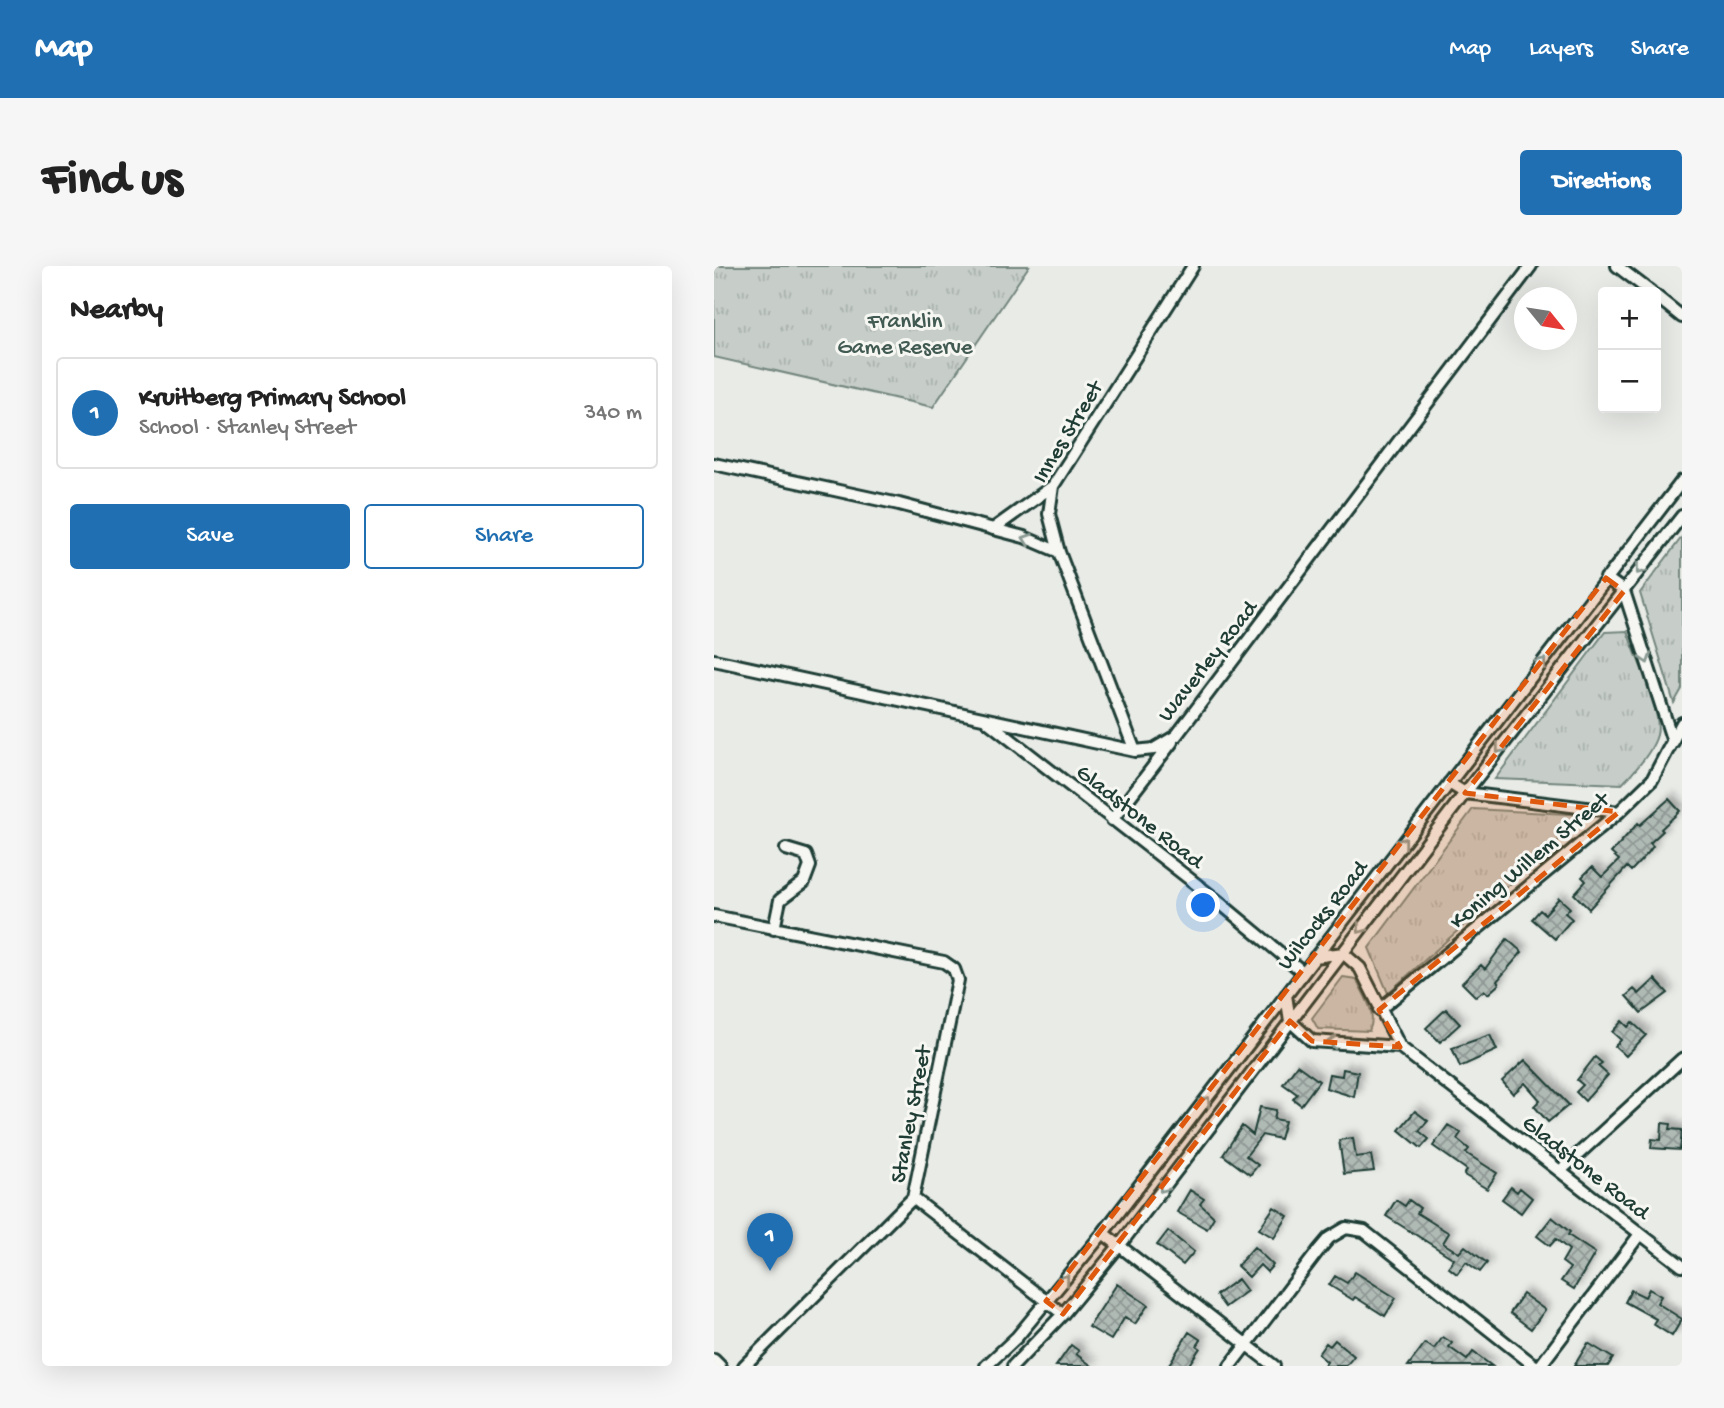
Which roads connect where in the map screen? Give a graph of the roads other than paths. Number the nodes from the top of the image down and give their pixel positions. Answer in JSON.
{"nodes":[{"id":1,"x":1193,"y":266,"type":"edge"},
{"id":2,"x":1531,"y":266,"type":"edge"},
{"id":3,"x":1617,"y":266,"type":"edge"},
{"id":4,"x":1644,"y":287,"type":"edge"},
{"id":5,"x":1661,"y":300,"type":"edge"},
{"id":6,"x":1682,"y":317,"type":"edge"},
{"id":7,"x":714,"y":464,"type":"edge"},
{"id":8,"x":1682,"y":481,"type":"edge"},
{"id":9,"x":1053,"y":486,"type":"junction"},
{"id":10,"x":1682,"y":516,"type":"edge"},
{"id":11,"x":993,"y":529,"type":"junction"},
{"id":12,"x":1059,"y":552,"type":"junction"},
{"id":13,"x":1606,"y":578,"type":"junction"},
{"id":14,"x":1624,"y":591,"type":"junction"},
{"id":15,"x":714,"y":660,"type":"edge"},
{"id":16,"x":985,"y":719,"type":"junction"},
{"id":17,"x":1682,"y":723,"type":"edge"},
{"id":18,"x":1176,"y":736,"type":"junction"},
{"id":19,"x":1673,"y":741,"type":"junction"},
{"id":20,"x":1135,"y":751,"type":"junction"},
{"id":21,"x":1449,"y":783,"type":"junction"},
{"id":22,"x":1465,"y":793,"type":"junction"},
{"id":23,"x":1619,"y":812,"type":"junction"},
{"id":24,"x":1112,"y":820,"type":"junction"},
{"id":25,"x":786,"y":849,"type":"dead end"},
{"id":26,"x":714,"y":916,"type":"edge"},
{"id":27,"x":774,"y":929,"type":"junction"},
{"id":28,"x":1343,"y":953,"type":"junction"},
{"id":29,"x":1315,"y":957,"type":"junction"},
{"id":30,"x":1303,"y":972,"type":"junction"},
{"id":31,"x":1286,"y":995,"type":"junction"},
{"id":32,"x":1380,"y":1010,"type":"junction"},
{"id":33,"x":1290,"y":1021,"type":"junction"},
{"id":34,"x":1400,"y":1047,"type":"junction"},
{"id":35,"x":1682,"y":1059,"type":"edge"},
{"id":36,"x":1178,"y":1137,"type":"junction"},
{"id":37,"x":1193,"y":1147,"type":"junction"},
{"id":38,"x":1560,"y":1171,"type":"junction"},
{"id":39,"x":914,"y":1198,"type":"junction"},
{"id":40,"x":1103,"y":1233,"type":"junction"},
{"id":41,"x":1640,"y":1234,"type":"junction"},
{"id":42,"x":1119,"y":1246,"type":"junction"},
{"id":43,"x":1682,"y":1266,"type":"edge"},
{"id":44,"x":1046,"y":1301,"type":"junction"},
{"id":45,"x":1063,"y":1314,"type":"junction"},
{"id":46,"x":1246,"y":1344,"type":"junction"},
{"id":47,"x":714,"y":1360,"type":"edge"},
{"id":48,"x":720,"y":1366,"type":"edge"},
{"id":49,"x":744,"y":1366,"type":"edge"},
{"id":50,"x":986,"y":1366,"type":"edge"},
{"id":51,"x":1013,"y":1366,"type":"edge"},
{"id":52,"x":1230,"y":1366,"type":"edge"},
{"id":53,"x":1274,"y":1366,"type":"edge"},
{"id":54,"x":1535,"y":1366,"type":"edge"},
{"id":55,"x":1540,"y":1366,"type":"edge"}],
"edges":[{"from":1,"to":9,"type":"street","name":"Innes Street"},
{"from":2,"to":18,"type":"street","name":"Waverley Road"},
{"from":3,"to":4,"type":"street"},
{"from":5,"to":6,"type":"street"},
{"from":7,"to":11,"type":"street"},
{"from":8,"to":13,"type":"street","name":"Wilcocks Road"},
{"from":9,"to":11,"type":"street"},
{"from":9,"to":12,"type":"street","name":"Innes Street"},
{"from":10,"to":14,"type":"street","name":"Wilcocks Road","one_way":true},
{"from":12,"to":11,"type":"street","one_way":true},
{"from":12,"to":20,"type":"street","name":"Innes Street"},
{"from":13,"to":14,"type":"street"},
{"from":21,"to":13,"type":"street","name":"Wilcocks Road","one_way":true},
{"from":14,"to":19,"type":"street","one_way":true},
{"from":14,"to":22,"type":"street","name":"Wilcocks Road","one_way":true},
{"from":15,"to":16,"type":"street","name":"Waverley Road"},
{"from":16,"to":20,"type":"street","name":"Waverley Road"},
{"from":16,"to":24,"type":"street","name":"Gladstone Road"},
{"from":17,"to":19,"type":"street","name":"Koning Willem Street"},
{"from":18,"to":20,"type":"street","name":"Waverley Road"},
{"from":18,"to":24,"type":"street"},
{"from":19,"to":23,"type":"street","name":"Koning Willem Street"},
{"from":21,"to":22,"type":"street"},
{"from":29,"to":21,"type":"street","name":"Wilcocks Road","one_way":true},
{"from":22,"to":23,"type":"street"},
{"from":22,"to":28,"type":"street","name":"Wilcocks Road","one_way":true},
{"from":23,"to":32,"type":"street","name":"Koning Willem Street"},
{"from":24,"to":30,"type":"street","name":"Gladstone Road"},
{"from":25,"to":27,"type":"street"},
{"from":26,"to":27,"type":"street"},
{"from":27,"to":39,"type":"street","name":"Stanley Street"},
{"from":28,"to":29,"type":"street"},
{"from":28,"to":32,"type":"street","name":"Gladstone Road"},
{"from":28,"to":33,"type":"street","name":"Wilcocks Road"},
{"from":29,"to":30,"type":"street","name":"Wilcocks Road"},
{"from":30,"to":31,"type":"street","name":"Wilcocks Road"},
{"from":31,"to":33,"type":"street"},
{"from":36,"to":31,"type":"street","name":"Wilcocks Road","one_way":true},
{"from":32,"to":34,"type":"street","name":"Gladstone Road"},
{"from":34,"to":33,"type":"street","one_way":true},
{"from":33,"to":37,"type":"street","name":"Wilcocks Road"},
{"from":34,"to":38,"type":"street","name":"Gladstone Road"},
{"from":35,"to":38,"type":"street"},
{"from":36,"to":37,"type":"street"},
{"from":36,"to":40,"type":"street","name":"Wilcocks Road"},
{"from":37,"to":42,"type":"street","name":"Wilcocks Road","one_way":true},
{"from":38,"to":41,"type":"street","name":"Gladstone Road"},
{"from":39,"to":44,"type":"street"},
{"from":39,"to":49,"type":"street","name":"Stanley Street"},
{"from":40,"to":42,"type":"street"},
{"from":44,"to":40,"type":"street","name":"Wilcocks Road","one_way":true},
{"from":41,"to":43,"type":"street","name":"Gladstone Road"},
{"from":41,"to":55,"type":"street"},
{"from":42,"to":45,"type":"street","name":"Wilcocks Road"},
{"from":42,"to":46,"type":"street"},
{"from":44,"to":45,"type":"street"},
{"from":44,"to":50,"type":"street","name":"Wilcocks Road"},
{"from":45,"to":51,"type":"street","name":"Wilcocks Road"},
{"from":46,"to":52,"type":"street"},
{"from":46,"to":53,"type":"street"},
{"from":46,"to":54,"type":"street"},
{"from":47,"to":48,"type":"street"}]}
